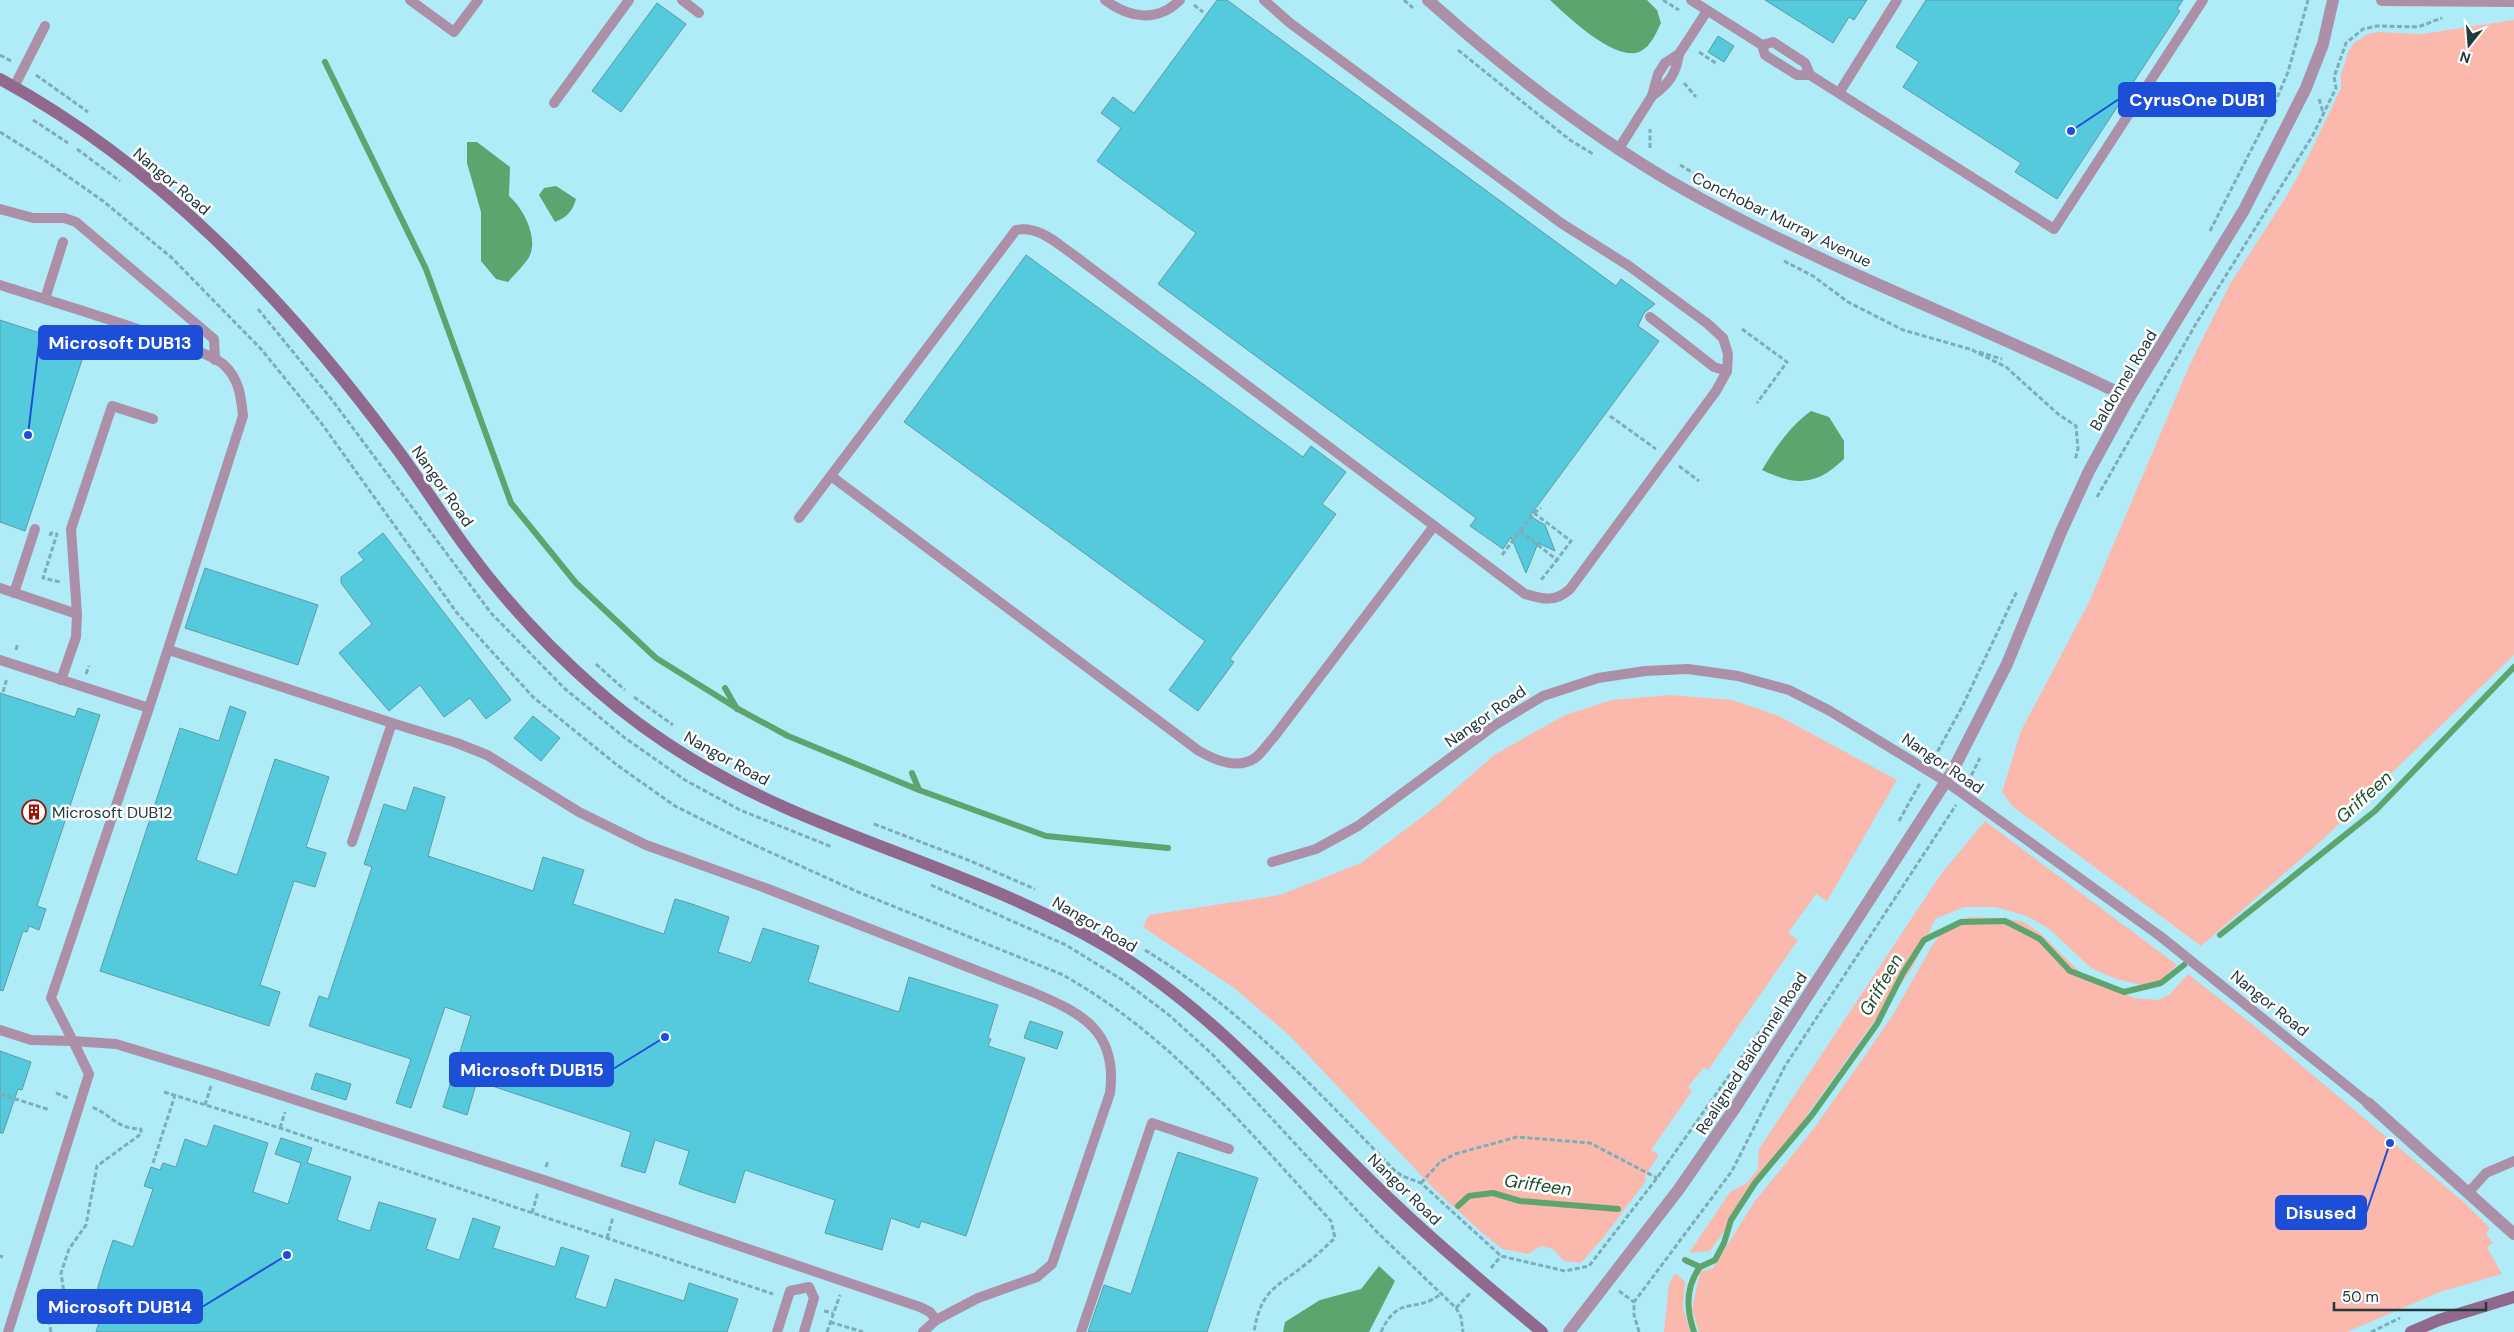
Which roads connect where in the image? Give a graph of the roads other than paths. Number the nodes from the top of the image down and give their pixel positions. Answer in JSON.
{"nodes":[{"id":1,"x":410,"y":0,"type":"edge"},
{"id":2,"x":478,"y":0,"type":"edge"},
{"id":3,"x":629,"y":0,"type":"edge"},
{"id":4,"x":682,"y":0,"type":"edge"},
{"id":5,"x":1104,"y":0,"type":"edge"},
{"id":6,"x":1180,"y":0,"type":"edge"},
{"id":7,"x":1264,"y":0,"type":"edge"},
{"id":8,"x":1428,"y":0,"type":"edge"},
{"id":9,"x":1691,"y":0,"type":"edge"},
{"id":10,"x":1897,"y":0,"type":"edge"},
{"id":11,"x":2203,"y":0,"type":"edge"},
{"id":12,"x":2333,"y":0,"type":"edge"},
{"id":13,"x":2382,"y":0,"type":"edge"},
{"id":14,"x":2446,"y":1,"type":"edge"},
{"id":15,"x":2514,"y":1,"type":"edge"},
{"id":16,"x":1707,"y":11,"type":"junction"},
{"id":17,"x":699,"y":13,"type":"dead end"},
{"id":18,"x":45,"y":26,"type":"dead end"},
{"id":19,"x":1762,"y":45,"type":"junction"},
{"id":20,"x":1810,"y":75,"type":"junction"},
{"id":21,"x":0,"y":79,"type":"edge"},
{"id":22,"x":14,"y":87,"type":"junction"},
{"id":23,"x":1839,"y":92,"type":"junction"},
{"id":24,"x":554,"y":103,"type":"dead end"},
{"id":25,"x":1618,"y":150,"type":"junction"},
{"id":26,"x":0,"y":209,"type":"edge"},
{"id":27,"x":62,"y":242,"type":"dead end"},
{"id":28,"x":0,"y":284,"type":"edge"},
{"id":29,"x":45,"y":299,"type":"junction"},
{"id":30,"x":1650,"y":317,"type":"dead end"},
{"id":31,"x":215,"y":360,"type":"junction"},
{"id":32,"x":1726,"y":371,"type":"junction"},
{"id":33,"x":2129,"y":398,"type":"junction"},
{"id":34,"x":153,"y":419,"type":"dead end"},
{"id":35,"x":831,"y":476,"type":"junction"},
{"id":36,"x":799,"y":518,"type":"dead end"},
{"id":37,"x":1434,"y":526,"type":"junction"},
{"id":38,"x":35,"y":529,"type":"dead end"},
{"id":39,"x":0,"y":588,"type":"edge"},
{"id":40,"x":14,"y":593,"type":"junction"},
{"id":41,"x":77,"y":614,"type":"junction"},
{"id":42,"x":169,"y":650,"type":"junction"},
{"id":43,"x":0,"y":660,"type":"edge"},
{"id":44,"x":61,"y":680,"type":"junction"},
{"id":45,"x":149,"y":708,"type":"junction"},
{"id":46,"x":392,"y":723,"type":"junction"},
{"id":47,"x":1946,"y":781,"type":"junction"},
{"id":48,"x":352,"y":842,"type":"dead end"},
{"id":49,"x":1272,"y":862,"type":"dead end"},
{"id":50,"x":0,"y":1030,"type":"edge"},
{"id":51,"x":73,"y":1042,"type":"junction"},
{"id":52,"x":2368,"y":1103,"type":"joint"},
{"id":53,"x":1229,"y":1149,"type":"dead end"},
{"id":54,"x":2514,"y":1161,"type":"edge"},
{"id":55,"x":2469,"y":1192,"type":"junction"},
{"id":56,"x":2514,"y":1234,"type":"edge"},
{"id":57,"x":816,"y":1273,"type":"junction"},
{"id":58,"x":810,"y":1287,"type":"junction"},
{"id":59,"x":2514,"y":1296,"type":"edge"},
{"id":60,"x":936,"y":1320,"type":"junction"},
{"id":61,"x":8,"y":1332,"type":"edge"},
{"id":62,"x":777,"y":1332,"type":"edge"},
{"id":63,"x":804,"y":1332,"type":"edge"},
{"id":64,"x":923,"y":1332,"type":"edge"},
{"id":65,"x":1081,"y":1332,"type":"edge"},
{"id":66,"x":1542,"y":1332,"type":"edge"},
{"id":67,"x":1569,"y":1332,"type":"edge"},
{"id":68,"x":2411,"y":1332,"type":"edge"}],
"edges":[{"from":1,"to":2,"type":"lane"},
{"from":3,"to":24,"type":"lane"},
{"from":4,"to":17,"type":"lane"},
{"from":5,"to":6,"type":"lane"},
{"from":7,"to":32,"type":"lane"},
{"from":8,"to":25,"type":"street","name":"Conchobar Murray Avenue"},
{"from":9,"to":16,"type":"lane"},
{"from":10,"to":23,"type":"lane"},
{"from":11,"to":23,"type":"lane"},
{"from":12,"to":33,"type":"street","name":"Baldonnel Road"},
{"from":13,"to":14,"type":"street"},
{"from":14,"to":15,"type":"street"},
{"from":16,"to":19,"type":"lane"},
{"from":16,"to":25,"type":"lane"},
{"from":18,"to":22,"type":"lane"},
{"from":19,"to":20,"type":"lane"},
{"from":19,"to":20,"type":"lane"},
{"from":20,"to":23,"type":"lane"},
{"from":21,"to":22,"type":"main road","name":"Nangor Road"},
{"from":22,"to":66,"type":"main road","name":"Nangor Road"},
{"from":25,"to":33,"type":"street","name":"Conchobar Murray Avenue"},
{"from":26,"to":31,"type":"lane"},
{"from":27,"to":29,"type":"lane"},
{"from":28,"to":29,"type":"lane"},
{"from":29,"to":31,"type":"lane"},
{"from":30,"to":32,"type":"lane"},
{"from":31,"to":42,"type":"lane"},
{"from":32,"to":37,"type":"lane"},
{"from":33,"to":47,"type":"street","name":"Baldonnel Road"},
{"from":34,"to":41,"type":"lane"},
{"from":35,"to":36,"type":"lane"},
{"from":35,"to":37,"type":"lane"},
{"from":35,"to":37,"type":"lane"},
{"from":38,"to":40,"type":"lane"},
{"from":39,"to":40,"type":"lane"},
{"from":40,"to":41,"type":"lane"},
{"from":41,"to":44,"type":"lane"},
{"from":42,"to":45,"type":"lane"},
{"from":42,"to":46,"type":"lane"},
{"from":43,"to":44,"type":"lane"},
{"from":44,"to":45,"type":"lane"},
{"from":45,"to":51,"type":"lane"},
{"from":46,"to":48,"type":"lane"},
{"from":46,"to":60,"type":"lane"},
{"from":47,"to":49,"type":"lane","name":"Nangor Road"},
{"from":47,"to":52,"type":"lane","name":"Nangor Road"},
{"from":47,"to":67,"type":"street","name":"Realigned Baldonnel Road"},
{"from":50,"to":51,"type":"lane"},
{"from":51,"to":57,"type":"lane"},
{"from":51,"to":61,"type":"lane"},
{"from":52,"to":55,"type":"street","name":"Nangor Road"},
{"from":53,"to":65,"type":"lane"},
{"from":54,"to":55,"type":"lane"},
{"from":55,"to":56,"type":"street","name":"Nangor Road"},
{"from":57,"to":58,"type":"lane"},
{"from":57,"to":60,"type":"lane"},
{"from":58,"to":62,"type":"lane"},
{"from":58,"to":63,"type":"lane"},
{"from":59,"to":68,"type":"main road"},
{"from":60,"to":64,"type":"lane"}]}
